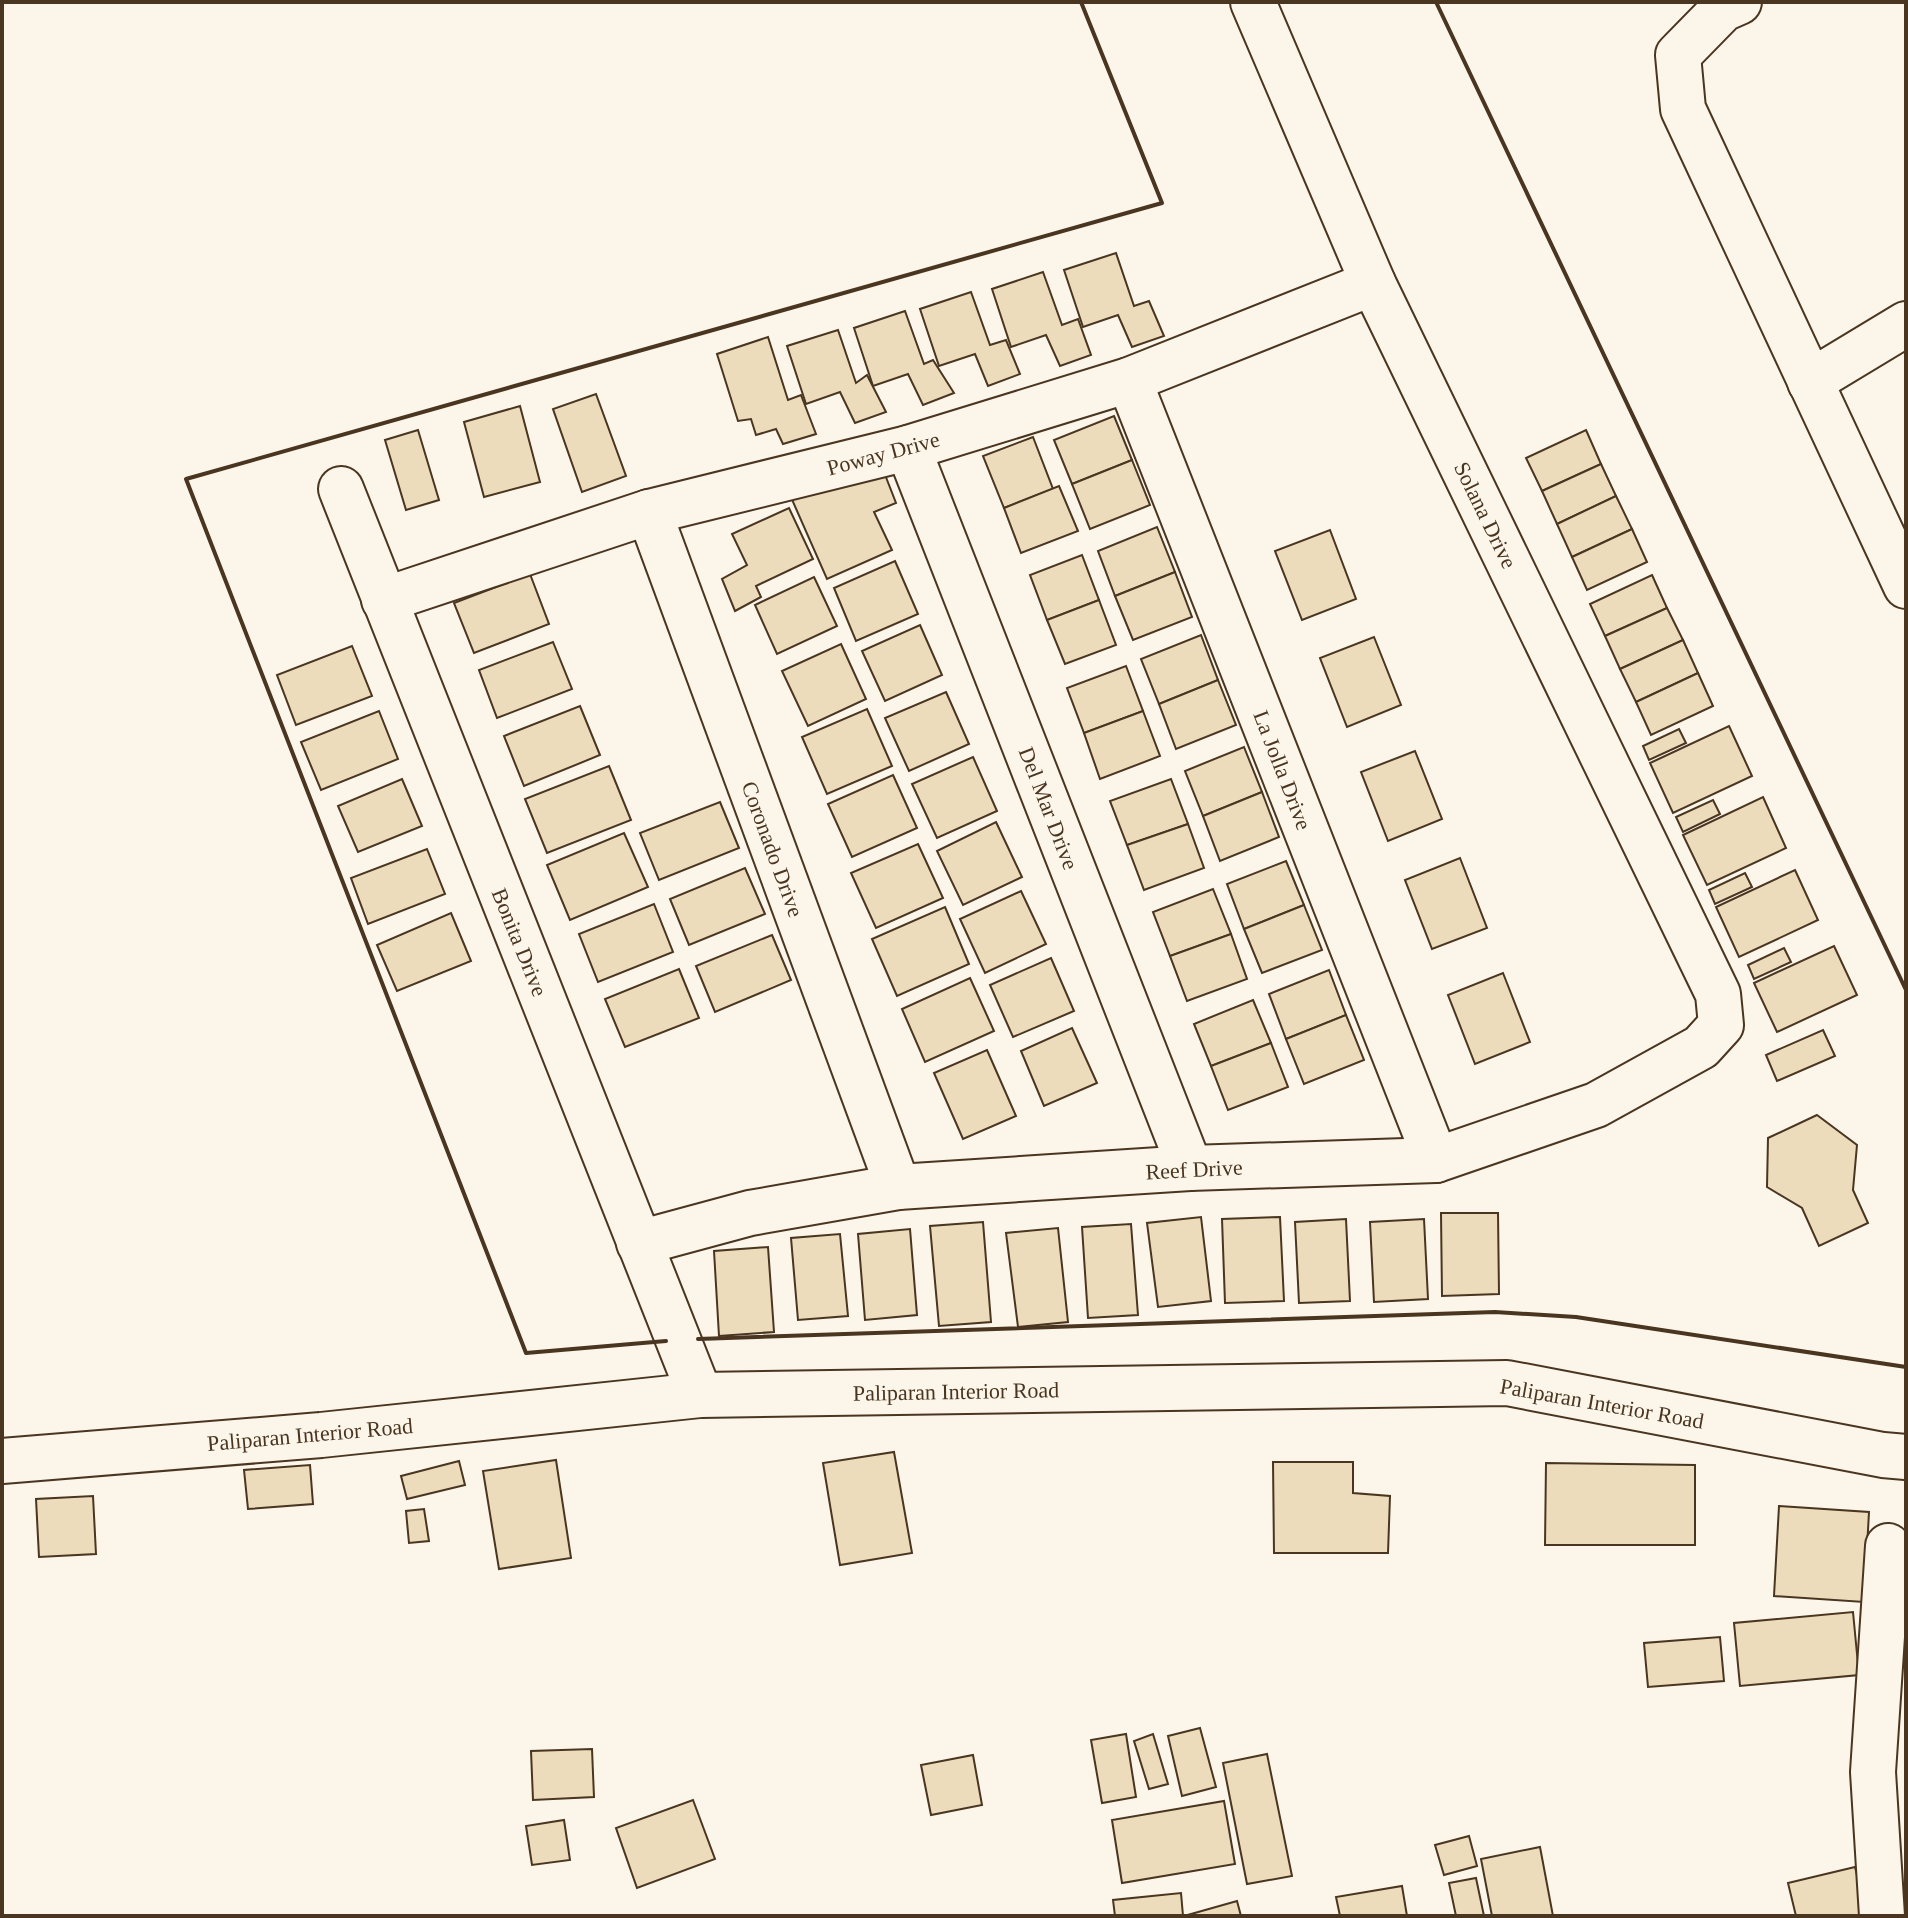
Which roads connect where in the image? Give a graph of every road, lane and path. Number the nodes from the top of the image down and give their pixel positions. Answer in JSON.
{"nodes":[{"id":1,"x":1253,"y":2,"type":"edge"},
{"id":2,"x":1739,"y":2,"type":"edge"},
{"id":3,"x":1373,"y":283,"type":"junction"},
{"id":4,"x":1906,"y":324,"type":"edge"},
{"id":5,"x":1129,"y":380,"type":"junction"},
{"id":6,"x":1810,"y":382,"type":"junction"},
{"id":7,"x":908,"y":448,"type":"junction"},
{"id":8,"x":341,"y":489,"type":"dead end"},
{"id":9,"x":649,"y":512,"type":"junction"},
{"id":10,"x":1906,"y":586,"type":"edge"},
{"id":11,"x":384,"y":600,"type":"junction"},
{"id":12,"x":1721,"y":1025,"type":"joint"},
{"id":13,"x":1436,"y":1160,"type":"junction"},
{"id":14,"x":1190,"y":1168,"type":"junction"},
{"id":15,"x":898,"y":1187,"type":"junction"},
{"id":16,"x":639,"y":1243,"type":"junction"},
{"id":17,"x":700,"y":1395,"type":"junction"},
{"id":18,"x":1906,"y":1457,"type":"edge"},
{"id":19,"x":2,"y":1461,"type":"edge"},
{"id":20,"x":1888,"y":1546,"type":"dead end"},
{"id":21,"x":1882,"y":1916,"type":"edge"}],
"edges":[{"from":1,"to":3,"type":"street","name":"Solana Drive"},
{"from":2,"to":6,"type":"street"},
{"from":3,"to":5,"type":"street","name":"Poway Drive"},
{"from":3,"to":12,"type":"street","name":"Solana Drive"},
{"from":4,"to":6,"type":"street"},
{"from":5,"to":7,"type":"street","name":"Poway Drive"},
{"from":5,"to":13,"type":"street","name":"La Jolla Drive"},
{"from":6,"to":10,"type":"street"},
{"from":7,"to":9,"type":"street","name":"Poway Drive"},
{"from":7,"to":14,"type":"street","name":"Del Mar Drive"},
{"from":8,"to":11,"type":"street","name":"Bonita Drive"},
{"from":9,"to":11,"type":"street","name":"Poway Drive"},
{"from":9,"to":15,"type":"street","name":"Coronado Drive"},
{"from":11,"to":16,"type":"street","name":"Bonita Drive"},
{"from":12,"to":13,"type":"street","name":"Reef Drive"},
{"from":13,"to":14,"type":"street","name":"Reef Drive"},
{"from":14,"to":15,"type":"street","name":"Reef Drive"},
{"from":15,"to":16,"type":"street","name":"Reef Drive"},
{"from":16,"to":17,"type":"street","name":"Bonita Drive"},
{"from":17,"to":18,"type":"street","name":"Paliparan Interior Road"},
{"from":17,"to":19,"type":"street","name":"Paliparan Interior Road"},
{"from":20,"to":21,"type":"street"}]}
